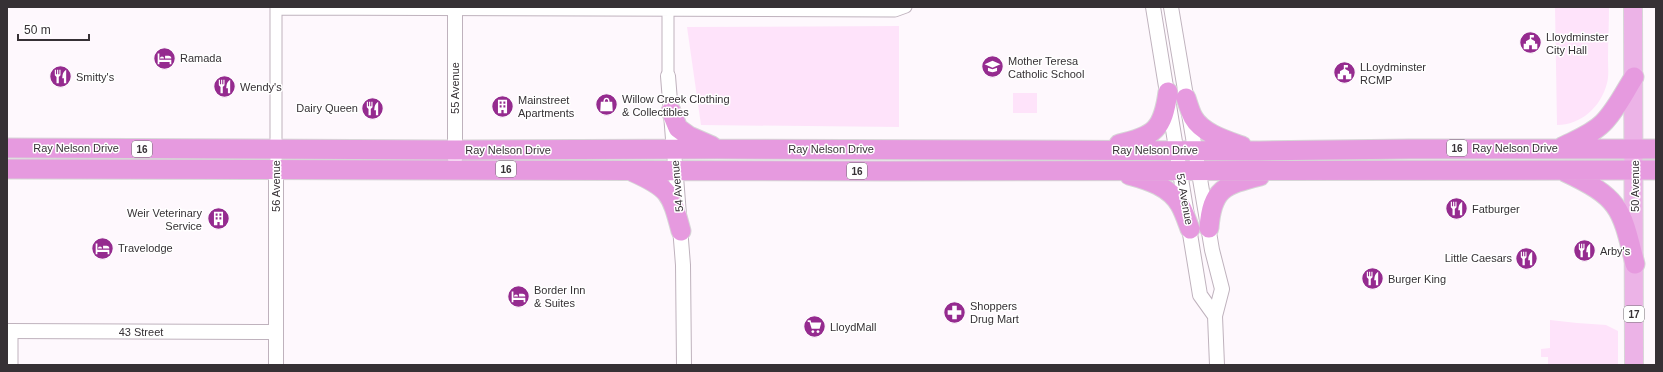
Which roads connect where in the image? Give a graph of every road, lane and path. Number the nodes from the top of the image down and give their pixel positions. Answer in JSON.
{"nodes":[{"id":1,"x":906,"y":7,"type":"edge"},
{"id":2,"x":1153,"y":7,"type":"edge"},
{"id":3,"x":1171,"y":7,"type":"edge"},
{"id":4,"x":1633,"y":7,"type":"edge"},
{"id":5,"x":276,"y":8,"type":"edge"},
{"id":6,"x":455,"y":8,"type":"edge"},
{"id":7,"x":668,"y":9,"type":"edge"},
{"id":8,"x":668,"y":76,"type":"joint"},
{"id":9,"x":1634,"y":77,"type":"junction"},
{"id":10,"x":1168,"y":92,"type":"junction"},
{"id":11,"x":1186,"y":98,"type":"junction"},
{"id":12,"x":671,"y":111,"type":"junction"},
{"id":13,"x":7,"y":148,"type":"edge"},
{"id":14,"x":717,"y":148,"type":"junction"},
{"id":15,"x":1560,"y":148,"type":"junction"},
{"id":16,"x":1635,"y":148,"type":"junction"},
{"id":17,"x":276,"y":149,"type":"junction"},
{"id":18,"x":674,"y":149,"type":"junction"},
{"id":19,"x":1656,"y":149,"type":"edge"},
{"id":20,"x":455,"y":150,"type":"junction"},
{"id":21,"x":1091,"y":150,"type":"junction"},
{"id":22,"x":1186,"y":151,"type":"junction"},
{"id":23,"x":1259,"y":151,"type":"junction"},
{"id":24,"x":7,"y":169,"type":"edge"},
{"id":25,"x":626,"y":169,"type":"junction"},
{"id":26,"x":676,"y":169,"type":"junction"},
{"id":27,"x":276,"y":170,"type":"junction"},
{"id":28,"x":455,"y":170,"type":"junction"},
{"id":29,"x":1039,"y":170,"type":"junction"},
{"id":30,"x":1104,"y":170,"type":"junction"},
{"id":31,"x":1180,"y":170,"type":"junction"},
{"id":32,"x":1199,"y":170,"type":"junction"},
{"id":33,"x":1560,"y":170,"type":"junction"},
{"id":34,"x":1635,"y":170,"type":"junction"},
{"id":35,"x":1656,"y":170,"type":"edge"},
{"id":36,"x":1285,"y":171,"type":"junction"},
{"id":37,"x":1015,"y":182,"type":"dead end"},
{"id":38,"x":1190,"y":228,"type":"junction"},
{"id":39,"x":1209,"y":228,"type":"junction"},
{"id":40,"x":680,"y":231,"type":"junction"},
{"id":41,"x":1634,"y":264,"type":"junction"},
{"id":42,"x":1215,"y":316,"type":"junction"},
{"id":43,"x":10,"y":331,"type":"edge"},
{"id":44,"x":276,"y":332,"type":"junction"},
{"id":45,"x":12,"y":365,"type":"edge"},
{"id":46,"x":276,"y":365,"type":"edge"},
{"id":47,"x":684,"y":365,"type":"edge"},
{"id":48,"x":1217,"y":365,"type":"edge"},
{"id":49,"x":1634,"y":365,"type":"edge"}],
"edges":[{"from":1,"to":7,"type":"street"},
{"from":2,"to":10,"type":"street","name":"52 Avenue"},
{"from":3,"to":11,"type":"street","name":"52 Avenue"},
{"from":4,"to":9,"type":"main road","name":"50 Avenue"},
{"from":5,"to":6,"type":"street"},
{"from":5,"to":17,"type":"street","name":"56 Avenue"},
{"from":6,"to":7,"type":"street"},
{"from":6,"to":20,"type":"street","name":"55 Avenue"},
{"from":7,"to":8,"type":"street","name":"54 Avenue"},
{"from":8,"to":12,"type":"street","name":"54 Avenue"},
{"from":9,"to":15,"type":"highway"},
{"from":9,"to":16,"type":"main road","name":"50 Avenue"},
{"from":10,"to":21,"type":"highway"},
{"from":10,"to":22,"type":"street","name":"52 Avenue"},
{"from":11,"to":22,"type":"street","name":"52 Avenue"},
{"from":11,"to":23,"type":"highway"},
{"from":12,"to":14,"type":"highway"},
{"from":12,"to":18,"type":"street","name":"54 Avenue"},
{"from":13,"to":17,"type":"highway","name":"Ray Nelson Drive","number":"16"},
{"from":14,"to":18,"type":"highway","name":"Ray Nelson Drive","number":"16"},
{"from":14,"to":21,"type":"highway","name":"Ray Nelson Drive","number":"16"},
{"from":15,"to":16,"type":"highway","name":"Ray Nelson Drive","number":"16"},
{"from":15,"to":23,"type":"highway","name":"Ray Nelson Drive","number":"16"},
{"from":16,"to":19,"type":"highway","name":"Ray Nelson Drive","number":"16"},
{"from":16,"to":34,"type":"main road","name":"50 Avenue"},
{"from":17,"to":20,"type":"highway","name":"Ray Nelson Drive","number":"16"},
{"from":17,"to":27,"type":"street","name":"56 Avenue"},
{"from":18,"to":20,"type":"highway","name":"Ray Nelson Drive","number":"16"},
{"from":18,"to":26,"type":"street","name":"54 Avenue"},
{"from":20,"to":28,"type":"street","name":"55 Avenue"},
{"from":21,"to":22,"type":"highway","name":"Ray Nelson Drive","number":"16"},
{"from":22,"to":23,"type":"highway","name":"Ray Nelson Drive","number":"16"},
{"from":22,"to":31,"type":"street","name":"52 Avenue"},
{"from":22,"to":32,"type":"street","name":"52 Avenue"},
{"from":24,"to":27,"type":"highway","name":"Ray Nelson Drive","number":"16"},
{"from":25,"to":26,"type":"highway","name":"Ray Nelson Drive","number":"16"},
{"from":25,"to":28,"type":"highway","name":"Ray Nelson Drive","number":"16"},
{"from":25,"to":40,"type":"highway"},
{"from":26,"to":29,"type":"highway","name":"Ray Nelson Drive","number":"16"},
{"from":26,"to":40,"type":"street","name":"54 Avenue"},
{"from":27,"to":28,"type":"highway","name":"Ray Nelson Drive","number":"16"},
{"from":27,"to":44,"type":"street","name":"56 Avenue"},
{"from":29,"to":30,"type":"highway","name":"Ray Nelson Drive","number":"16"},
{"from":29,"to":37,"type":"highway"},
{"from":30,"to":31,"type":"highway","name":"Ray Nelson Drive","number":"16"},
{"from":30,"to":38,"type":"highway"},
{"from":31,"to":32,"type":"highway","name":"Ray Nelson Drive","number":"16"},
{"from":31,"to":38,"type":"street","name":"52 Avenue"},
{"from":32,"to":36,"type":"highway","name":"Ray Nelson Drive","number":"16"},
{"from":32,"to":39,"type":"street","name":"52 Avenue"},
{"from":33,"to":34,"type":"highway","name":"Ray Nelson Drive","number":"16"},
{"from":33,"to":36,"type":"highway","name":"Ray Nelson Drive","number":"16"},
{"from":33,"to":41,"type":"highway"},
{"from":34,"to":35,"type":"highway","name":"Ray Nelson Drive","number":"16"},
{"from":34,"to":41,"type":"main road","name":"50 Avenue","number":"17"},
{"from":36,"to":39,"type":"highway"},
{"from":38,"to":42,"type":"street","name":"52 Avenue"},
{"from":39,"to":42,"type":"street","name":"52 Avenue"},
{"from":40,"to":47,"type":"street","name":"54 Avenue"},
{"from":41,"to":49,"type":"main road","name":"50 Avenue","number":"17"},
{"from":42,"to":48,"type":"street","name":"52 Avenue"},
{"from":43,"to":44,"type":"street","name":"43 Street"},
{"from":43,"to":45,"type":"street"},
{"from":44,"to":46,"type":"street","name":"56 Avenue"}]}
